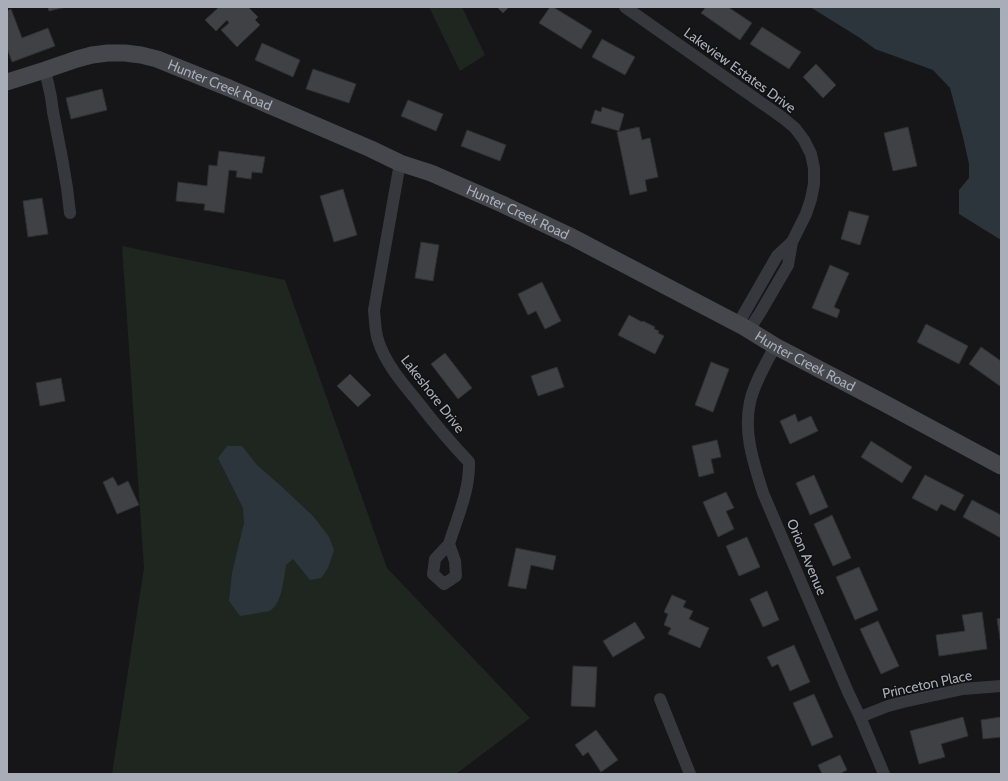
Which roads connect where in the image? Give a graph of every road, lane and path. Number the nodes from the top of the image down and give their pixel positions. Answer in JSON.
{"nodes":[{"id":1,"x":625,"y":7,"type":"edge"},
{"id":2,"x":45,"y":70,"type":"junction"},
{"id":3,"x":7,"y":82,"type":"edge"},
{"id":4,"x":400,"y":163,"type":"junction"},
{"id":5,"x":70,"y":213,"type":"dead end"},
{"id":6,"x":744,"y":327,"type":"junction"},
{"id":7,"x":775,"y":346,"type":"junction"},
{"id":8,"x":1001,"y":466,"type":"edge"},
{"id":9,"x":449,"y":544,"type":"dead end"},
{"id":10,"x":1001,"y":686,"type":"edge"},
{"id":11,"x":660,"y":699,"type":"dead end"},
{"id":12,"x":860,"y":717,"type":"junction"},
{"id":13,"x":690,"y":774,"type":"edge"},
{"id":14,"x":884,"y":774,"type":"edge"}],
"edges":[{"from":1,"to":6,"type":"street","name":"Lakeview Estates Drive"},
{"from":2,"to":3,"type":"main road","name":"Hunter Creek Road"},
{"from":2,"to":4,"type":"main road","name":"Hunter Creek Road"},
{"from":2,"to":5,"type":"street"},
{"from":4,"to":6,"type":"main road","name":"Hunter Creek Road"},
{"from":4,"to":9,"type":"street","name":"Lakeshore Drive"},
{"from":6,"to":7,"type":"main road","name":"Hunter Creek Road"},
{"from":7,"to":8,"type":"main road","name":"Hunter Creek Road"},
{"from":7,"to":12,"type":"street","name":"Orion Avenue"},
{"from":10,"to":12,"type":"street","name":"Princeton Place"},
{"from":11,"to":13,"type":"street"},
{"from":12,"to":14,"type":"street","name":"Orion Avenue"}]}
